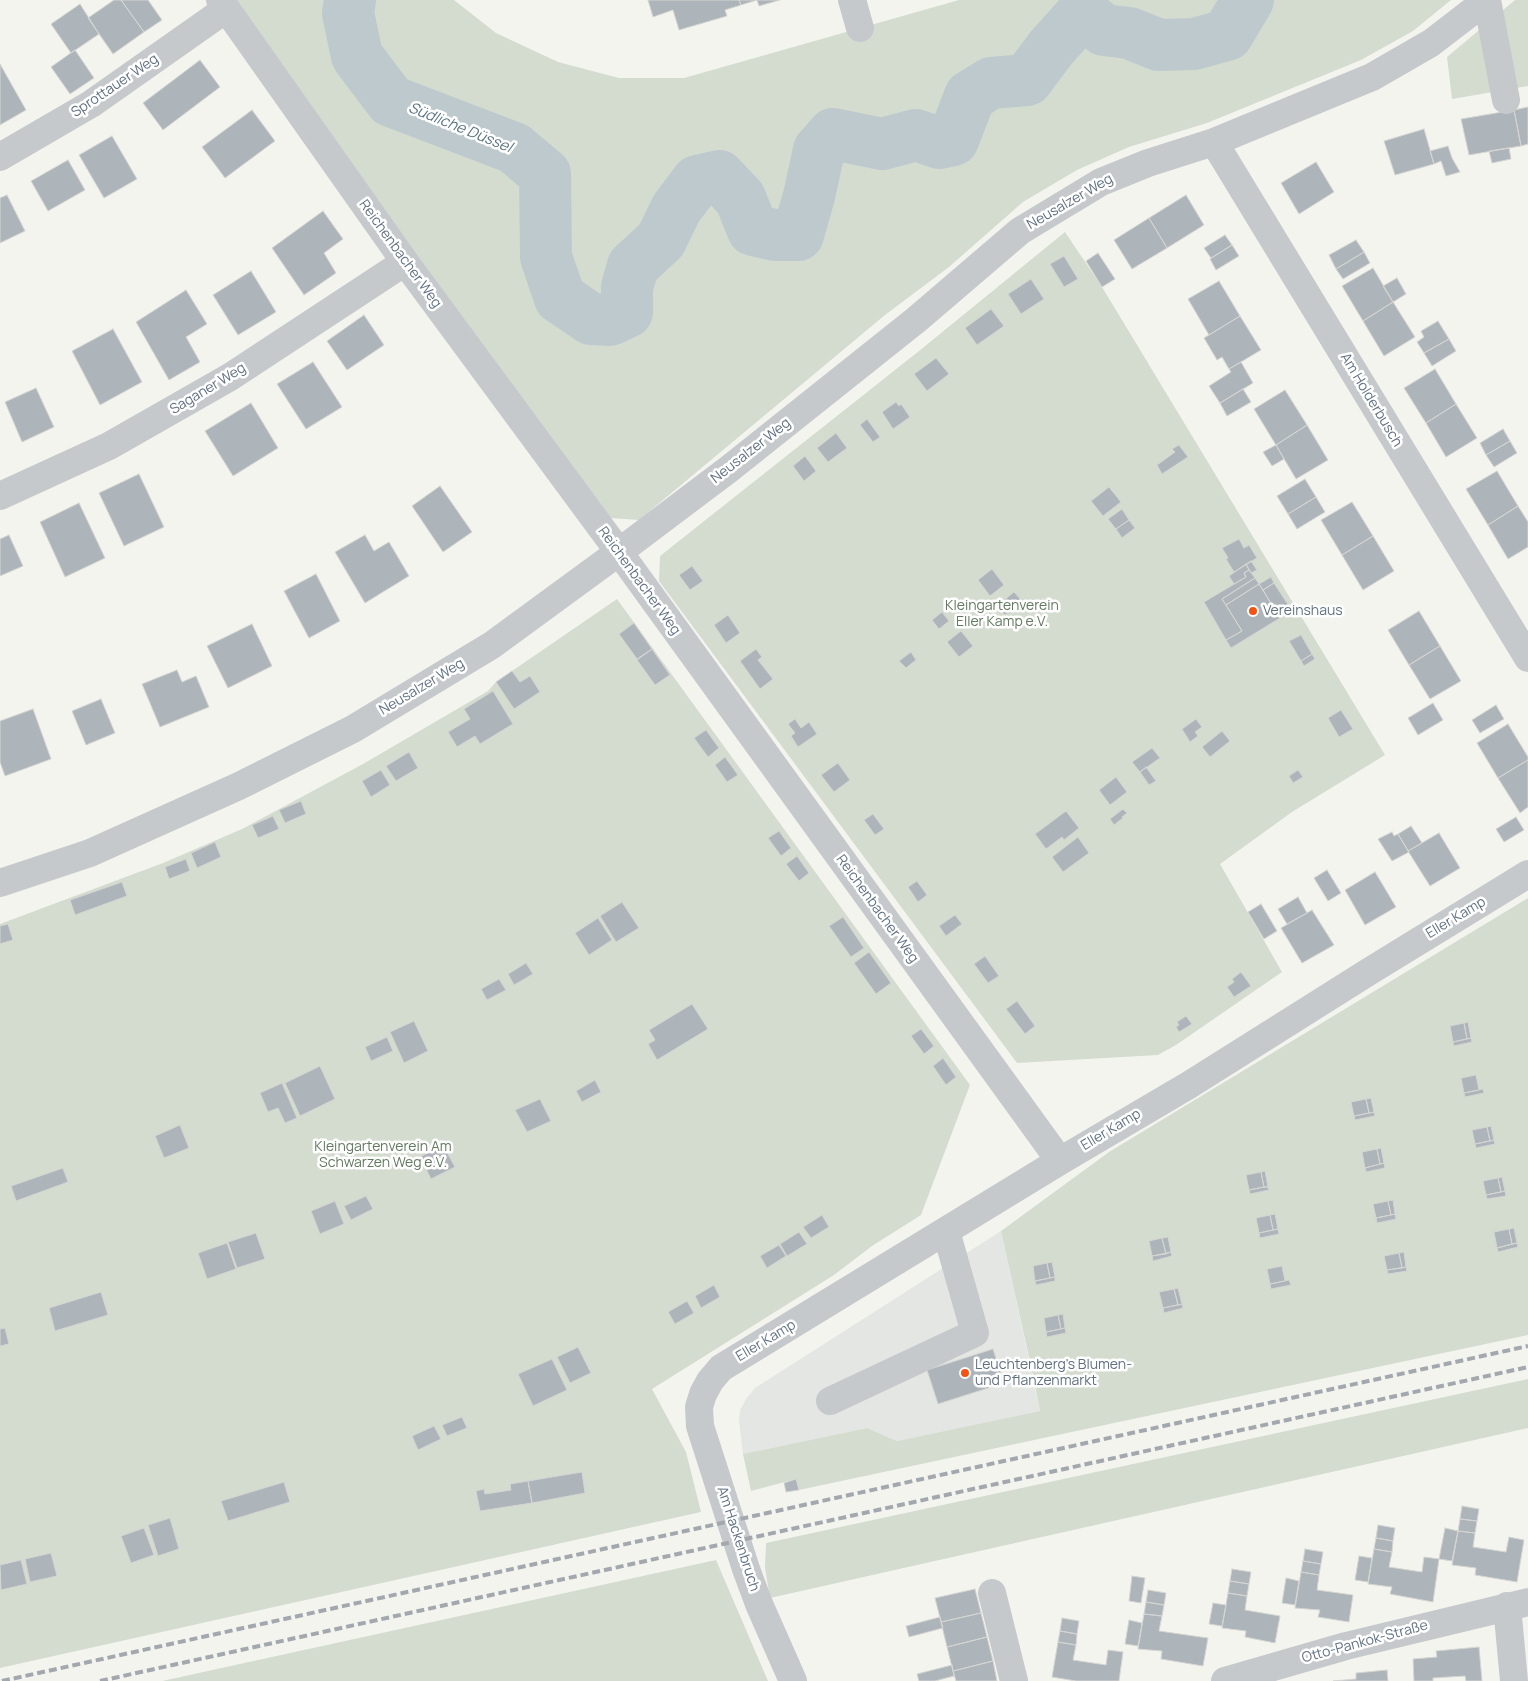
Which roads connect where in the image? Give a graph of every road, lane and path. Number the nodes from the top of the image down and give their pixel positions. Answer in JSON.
{"nodes":[{"id":1,"x":852,"y":0,"type":"edge"},
{"id":2,"x":1487,"y":0,"type":"edge"},
{"id":3,"x":223,"y":4,"type":"edge"},
{"id":4,"x":860,"y":28,"type":"dead end"},
{"id":5,"x":1506,"y":100,"type":"dead end"},
{"id":6,"x":1214,"y":142,"type":"junction"},
{"id":7,"x":0,"y":157,"type":"edge"},
{"id":8,"x":404,"y":262,"type":"junction"},
{"id":9,"x":0,"y":496,"type":"edge"},
{"id":10,"x":619,"y":552,"type":"junction"},
{"id":11,"x":1528,"y":658,"type":"edge"},
{"id":12,"x":1528,"y":874,"type":"edge"},
{"id":13,"x":0,"y":883,"type":"edge"},
{"id":14,"x":1060,"y":1161,"type":"junction"},
{"id":15,"x":946,"y":1231,"type":"junction"},
{"id":16,"x":703,"y":1394,"type":"joint"},
{"id":17,"x":830,"y":1401,"type":"dead end"},
{"id":18,"x":992,"y":1593,"type":"dead end"},
{"id":19,"x":1517,"y":1604,"type":"edge"},
{"id":20,"x":794,"y":1681,"type":"edge"},
{"id":21,"x":1014,"y":1681,"type":"edge"},
{"id":22,"x":1225,"y":1681,"type":"edge"},
{"id":23,"x":1514,"y":1681,"type":"edge"}],
"edges":[{"from":1,"to":4,"type":"street"},
{"from":2,"to":5,"type":"street"},
{"from":2,"to":6,"type":"street","name":"Neusalzer Weg"},
{"from":3,"to":7,"type":"street","name":"Sprottauer Weg"},
{"from":3,"to":8,"type":"street","name":"Reichenbacher Weg"},
{"from":6,"to":10,"type":"street","name":"Neusalzer Weg"},
{"from":6,"to":11,"type":"street","name":"Am Holderbusch"},
{"from":8,"to":9,"type":"street","name":"Saganer Weg"},
{"from":8,"to":10,"type":"street","name":"Reichenbacher Weg"},
{"from":10,"to":13,"type":"street","name":"Neusalzer Weg"},
{"from":10,"to":14,"type":"street","name":"Reichenbacher Weg"},
{"from":12,"to":14,"type":"street","name":"Eller Kamp"},
{"from":14,"to":15,"type":"street","name":"Eller Kamp"},
{"from":15,"to":16,"type":"street","name":"Eller Kamp"},
{"from":15,"to":17,"type":"street"},
{"from":16,"to":20,"type":"street","name":"Am Hackenbruch"},
{"from":18,"to":21,"type":"street"},
{"from":19,"to":22,"type":"street","name":"Otto-Pankok-Straße"},
{"from":19,"to":23,"type":"street","name":"Otto-Pankok-Straße"}]}
